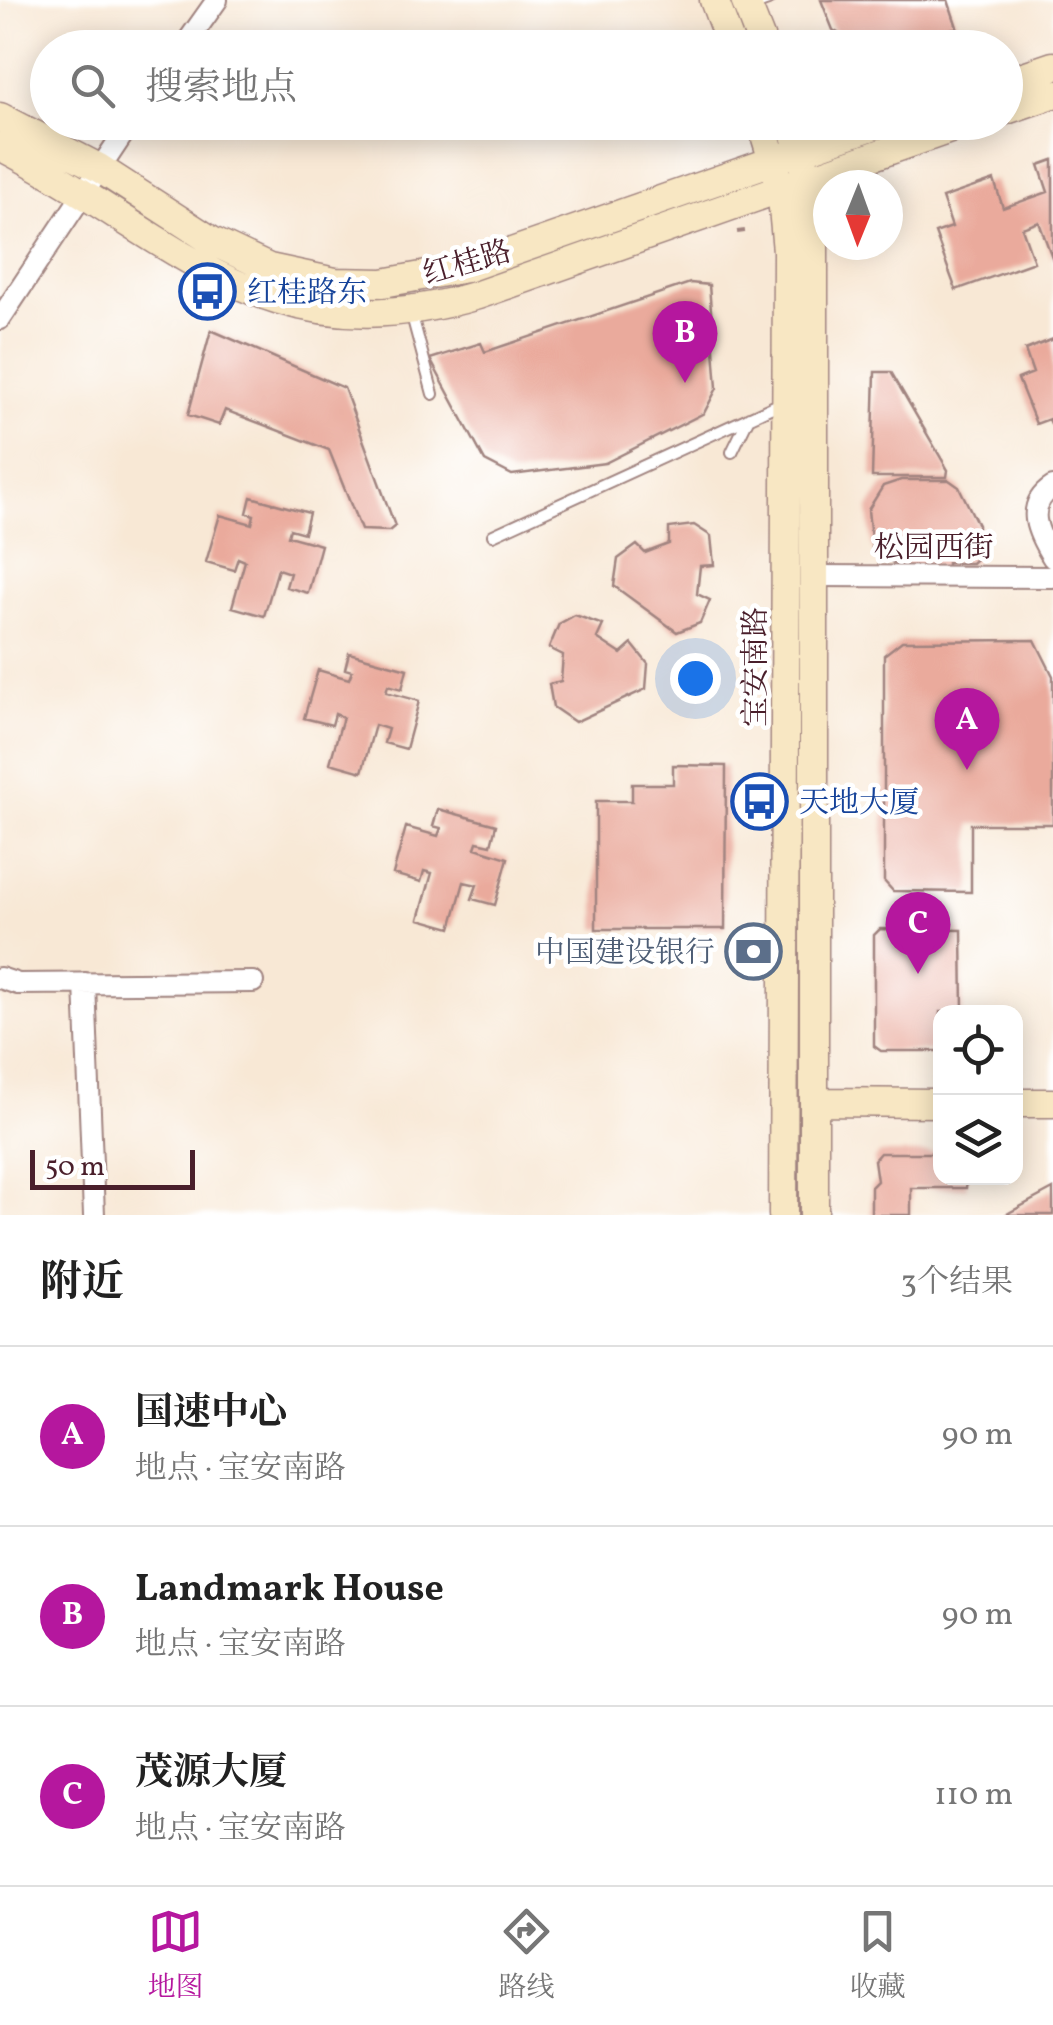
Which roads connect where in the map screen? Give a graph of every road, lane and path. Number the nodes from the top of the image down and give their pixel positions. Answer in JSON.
{"nodes":[{"id":1,"x":216,"y":0,"type":"edge"},
{"id":2,"x":714,"y":0,"type":"edge"},
{"id":3,"x":753,"y":2,"type":"edge"},
{"id":4,"x":195,"y":30,"type":"edge"},
{"id":5,"x":725,"y":30,"type":"edge"},
{"id":6,"x":760,"y":30,"type":"edge"},
{"id":7,"x":1053,"y":66,"type":"edge"},
{"id":8,"x":1023,"y":76,"type":"edge"},
{"id":9,"x":1053,"y":94,"type":"edge"},
{"id":10,"x":1023,"y":104,"type":"edge"},
{"id":11,"x":0,"y":117,"type":"edge"},
{"id":12,"x":30,"y":137,"type":"edge"},
{"id":13,"x":34,"y":140,"type":"edge"},
{"id":14,"x":118,"y":140,"type":"edge"},
{"id":15,"x":773,"y":140,"type":"edge"},
{"id":16,"x":791,"y":140,"type":"edge"},
{"id":17,"x":848,"y":140,"type":"edge"},
{"id":18,"x":900,"y":140,"type":"edge"},
{"id":19,"x":0,"y":146,"type":"edge"},
{"id":20,"x":791,"y":168,"type":"junction"},
{"id":21,"x":91,"y":179,"type":"junction"},
{"id":22,"x":410,"y":311,"type":"junction"},
{"id":23,"x":0,"y":319,"type":"edge"},
{"id":24,"x":433,"y":394,"type":"dead end"},
{"id":25,"x":788,"y":400,"type":"junction"},
{"id":26,"x":750,"y":416,"type":"junction"},
{"id":27,"x":732,"y":452,"type":"dead end"},
{"id":28,"x":1053,"y":487,"type":"edge"},
{"id":29,"x":493,"y":535,"type":"dead end"},
{"id":30,"x":1053,"y":558,"type":"edge"},
{"id":31,"x":814,"y":576,"type":"junction"},
{"id":32,"x":1053,"y":577,"type":"edge"},
{"id":33,"x":0,"y":978,"type":"edge"},
{"id":34,"x":253,"y":982,"type":"dead end"},
{"id":35,"x":85,"y":983,"type":"junction"},
{"id":36,"x":814,"y":1102,"type":"junction"},
{"id":37,"x":933,"y":1102,"type":"edge"},
{"id":38,"x":1023,"y":1103,"type":"edge"},
{"id":39,"x":1053,"y":1103,"type":"edge"},
{"id":40,"x":94,"y":1215,"type":"edge"},
{"id":41,"x":783,"y":1215,"type":"edge"},
{"id":42,"x":814,"y":1215,"type":"edge"}],
"edges":[{"from":1,"to":4,"type":"street"},
{"from":2,"to":5,"type":"street"},
{"from":3,"to":6,"type":"street"},
{"from":7,"to":8,"type":"street"},
{"from":9,"to":10,"type":"street"},
{"from":11,"to":12,"type":"street","name":"红桂路"},
{"from":13,"to":21,"type":"street","name":"红桂路"},
{"from":14,"to":21,"type":"street"},
{"from":15,"to":20,"type":"street","name":"宝安南路"},
{"from":16,"to":20,"type":"street","name":"宝安南路"},
{"from":17,"to":20,"type":"street","name":"红桂路"},
{"from":18,"to":20,"type":"street","name":"红桂路"},
{"from":19,"to":21,"type":"street","name":"红桂路"},
{"from":20,"to":21,"type":"street","name":"红桂路"},
{"from":20,"to":22,"type":"street","name":"红桂路"},
{"from":20,"to":25,"type":"street","name":"宝安南路"},
{"from":20,"to":31,"type":"street","name":"宝安南路"},
{"from":21,"to":22,"type":"street","name":"红桂路"},
{"from":21,"to":23,"type":"street"},
{"from":22,"to":24,"type":"lane"},
{"from":25,"to":26,"type":"lane"},
{"from":25,"to":41,"type":"street","name":"宝安南路"},
{"from":26,"to":27,"type":"lane"},
{"from":26,"to":29,"type":"lane"},
{"from":28,"to":30,"type":"street","name":"松园西街"},
{"from":31,"to":32,"type":"street","name":"松园西街"},
{"from":31,"to":36,"type":"street","name":"宝安南路"},
{"from":33,"to":35,"type":"street"},
{"from":34,"to":35,"type":"street"},
{"from":35,"to":40,"type":"street"},
{"from":36,"to":37,"type":"street"},
{"from":36,"to":42,"type":"street","name":"宝安南路"},
{"from":38,"to":39,"type":"street"}]}
